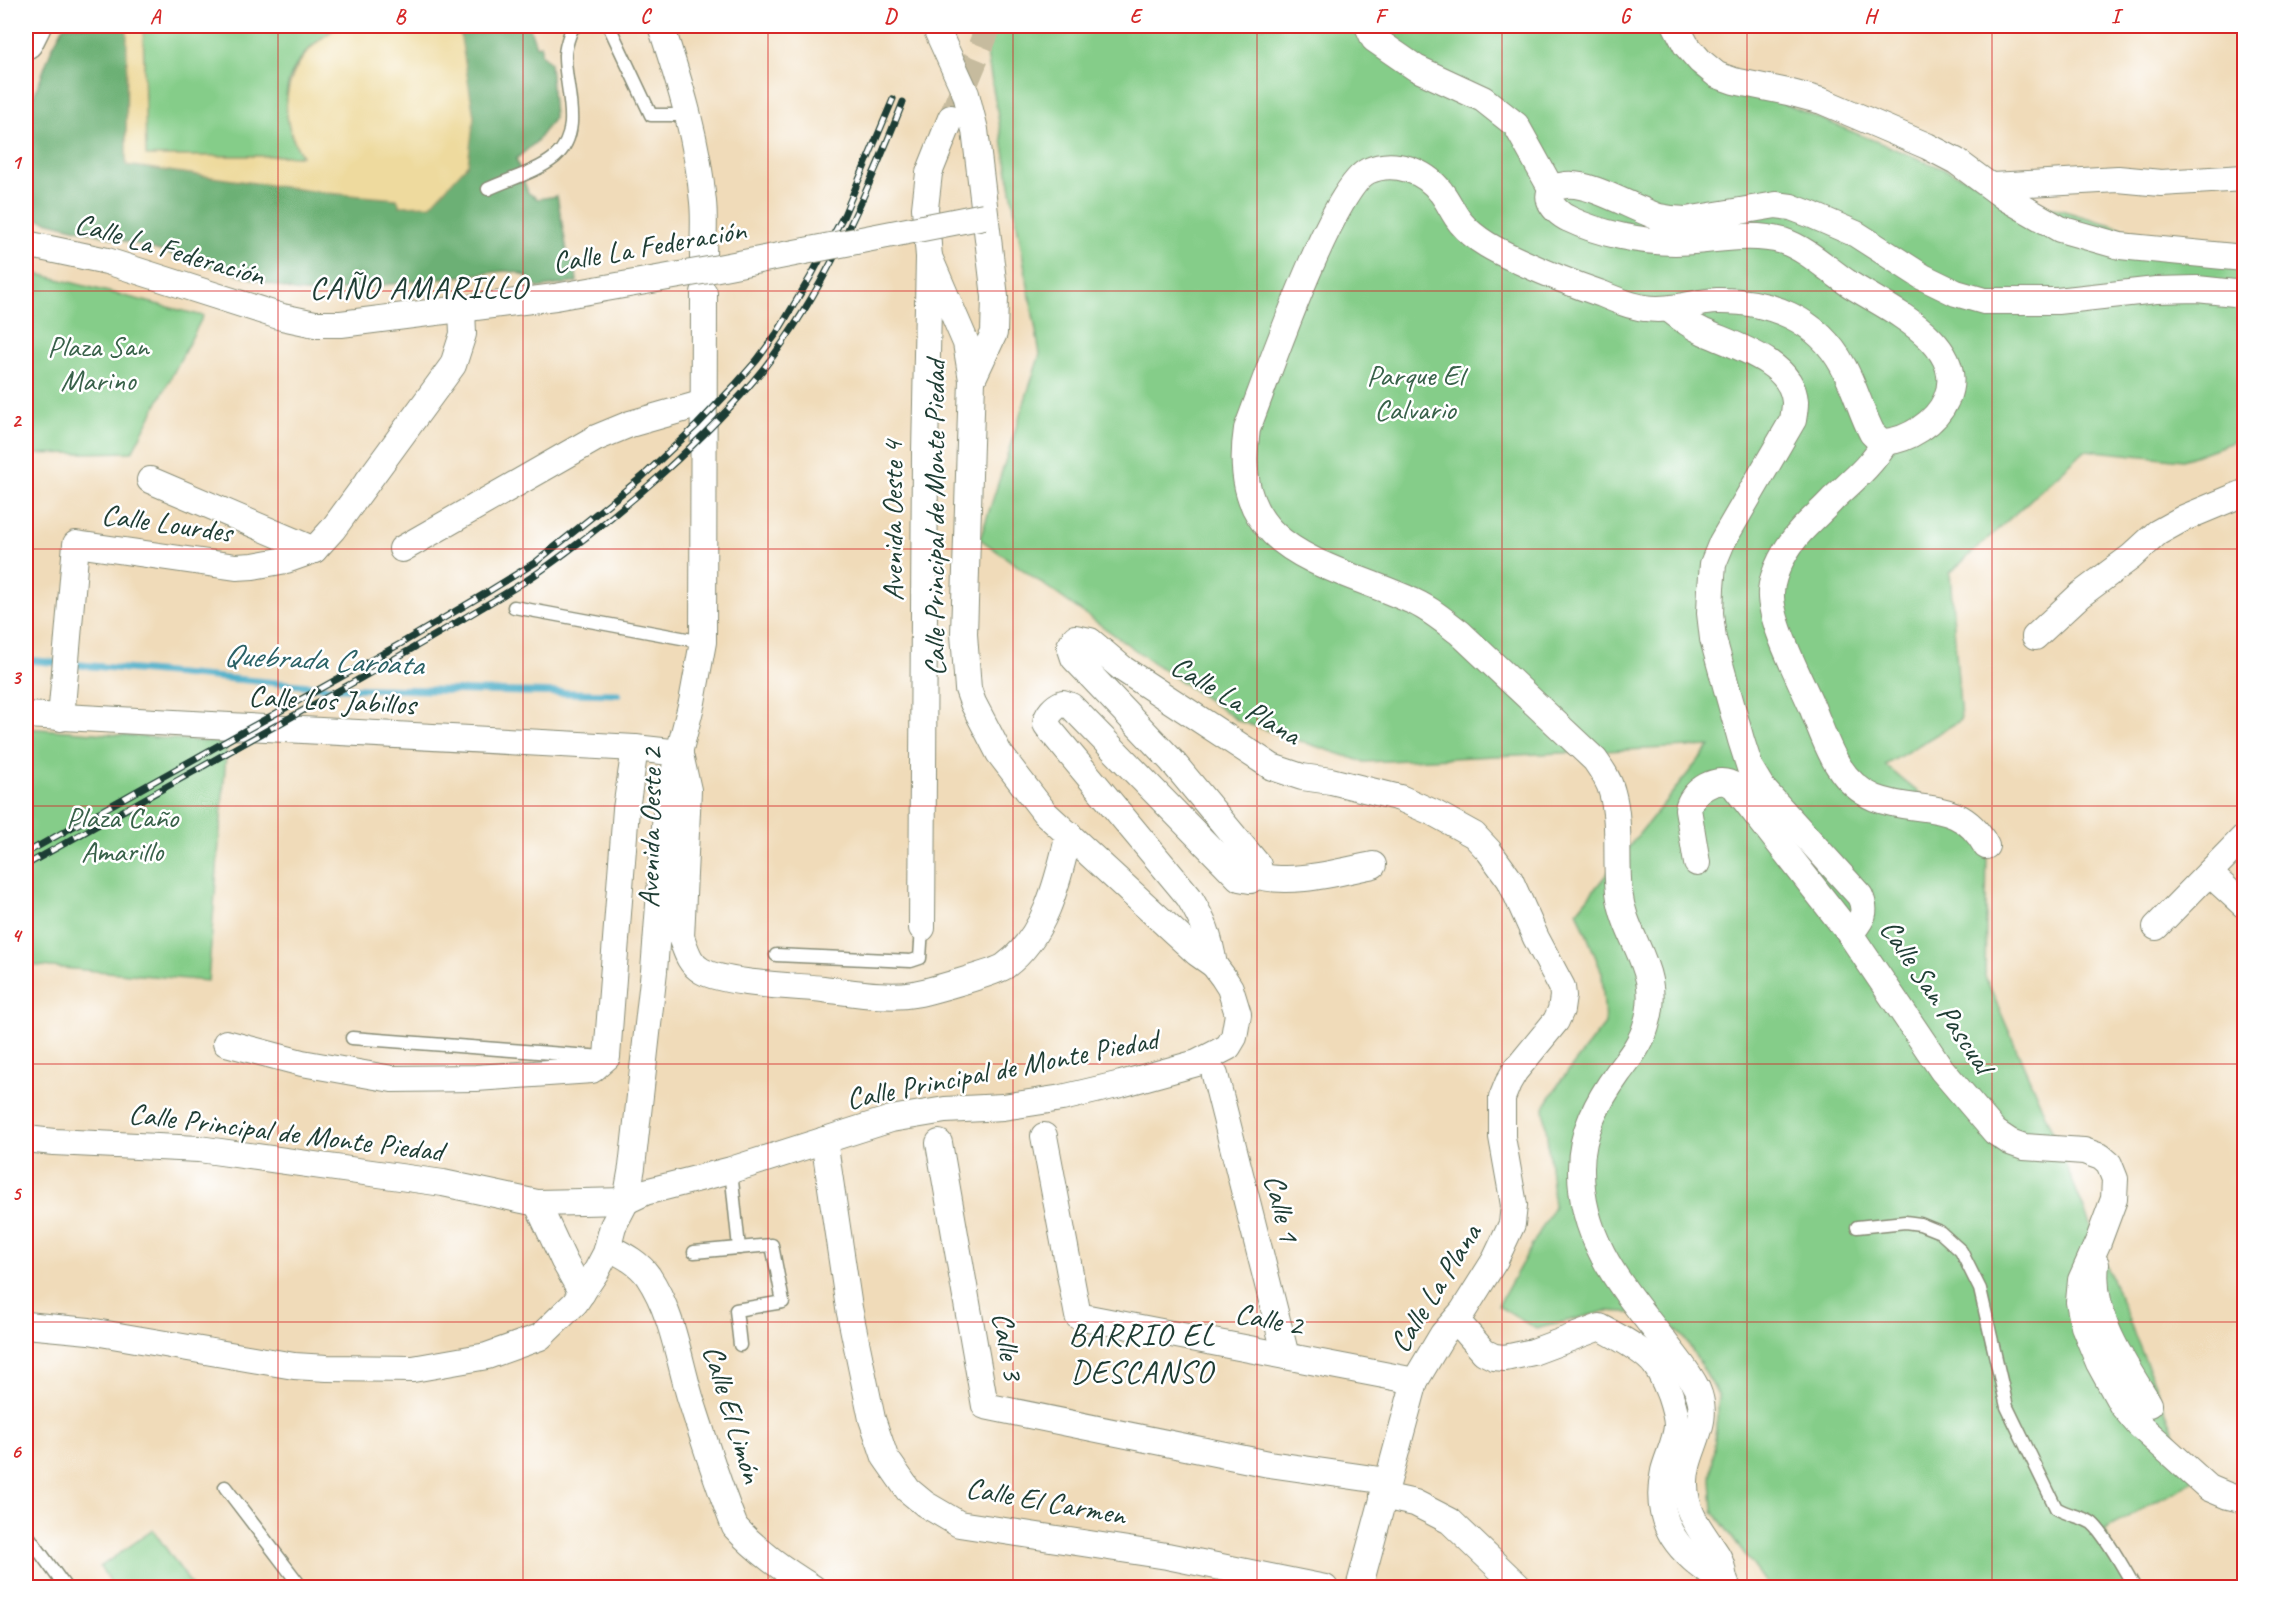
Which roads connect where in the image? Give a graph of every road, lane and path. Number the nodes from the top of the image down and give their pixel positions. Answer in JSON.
{"nodes":[{"id":1,"x":34,"y":26,"type":"edge"},
{"id":2,"x":576,"y":26,"type":"edge"},
{"id":3,"x":609,"y":26,"type":"edge"},
{"id":4,"x":661,"y":26,"type":"edge"},
{"id":5,"x":935,"y":26,"type":"edge"},
{"id":6,"x":1368,"y":26,"type":"edge"},
{"id":7,"x":1676,"y":26,"type":"edge"},
{"id":8,"x":26,"y":42,"type":"edge"},
{"id":9,"x":688,"y":115,"type":"junction"},
{"id":10,"x":951,"y":118,"type":"tunnel mouth"},
{"id":11,"x":2244,"y":178,"type":"edge"},
{"id":12,"x":1992,"y":186,"type":"junction"},
{"id":13,"x":488,"y":189,"type":"dead end"},
{"id":14,"x":1552,"y":190,"type":"junction"},
{"id":15,"x":985,"y":217,"type":"junction"},
{"id":16,"x":26,"y":244,"type":"edge"},
{"id":17,"x":929,"y":256,"type":"junction"},
{"id":18,"x":703,"y":258,"type":"dead end"},
{"id":19,"x":2244,"y":258,"type":"edge"},
{"id":20,"x":704,"y":293,"type":"dead end"},
{"id":21,"x":2244,"y":294,"type":"edge"},
{"id":22,"x":462,"y":309,"type":"junction"},
{"id":23,"x":1669,"y":309,"type":"junction"},
{"id":24,"x":972,"y":380,"type":"junction"},
{"id":25,"x":704,"y":403,"type":"junction"},
{"id":26,"x":1885,"y":442,"type":"junction"},
{"id":27,"x":150,"y":480,"type":"dead end"},
{"id":28,"x":2244,"y":493,"type":"edge"},
{"id":29,"x":402,"y":549,"type":"dead end"},
{"id":30,"x":314,"y":550,"type":"junction"},
{"id":31,"x":514,"y":607,"type":"dead end"},
{"id":32,"x":2035,"y":637,"type":"dead end"},
{"id":33,"x":703,"y":642,"type":"junction"},
{"id":34,"x":26,"y":715,"type":"edge"},
{"id":35,"x":61,"y":718,"type":"junction"},
{"id":36,"x":634,"y":748,"type":"junction"},
{"id":37,"x":680,"y":753,"type":"junction"},
{"id":38,"x":1069,"y":834,"type":"junction"},
{"id":39,"x":2244,"y":837,"type":"edge"},
{"id":40,"x":1986,"y":846,"type":"dead end"},
{"id":41,"x":1697,"y":863,"type":"dead end"},
{"id":42,"x":1373,"y":866,"type":"dead end"},
{"id":43,"x":2209,"y":873,"type":"junction"},
{"id":44,"x":1255,"y":875,"type":"junction"},
{"id":45,"x":2244,"y":904,"type":"edge"},
{"id":46,"x":2156,"y":927,"type":"dead end"},
{"id":47,"x":922,"y":928,"type":"joint"},
{"id":48,"x":1850,"y":934,"type":"junction"},
{"id":49,"x":776,"y":955,"type":"dead end"},
{"id":50,"x":1214,"y":965,"type":"junction"},
{"id":51,"x":352,"y":1038,"type":"dead end"},
{"id":52,"x":226,"y":1043,"type":"dead end"},
{"id":53,"x":599,"y":1063,"type":"junction"},
{"id":54,"x":1215,"y":1075,"type":"dead end"},
{"id":55,"x":1044,"y":1136,"type":"dead end"},
{"id":56,"x":26,"y":1139,"type":"edge"},
{"id":57,"x":824,"y":1140,"type":"junction"},
{"id":58,"x":939,"y":1143,"type":"dead end"},
{"id":59,"x":731,"y":1170,"type":"junction"},
{"id":60,"x":626,"y":1201,"type":"junction"},
{"id":61,"x":537,"y":1203,"type":"junction"},
{"id":62,"x":1857,"y":1227,"type":"dead end"},
{"id":63,"x":2098,"y":1242,"type":"junction"},
{"id":64,"x":608,"y":1247,"type":"junction"},
{"id":65,"x":739,"y":1248,"type":"junction"},
{"id":66,"x":694,"y":1252,"type":"dead end"},
{"id":67,"x":582,"y":1293,"type":"junction"},
{"id":68,"x":1456,"y":1320,"type":"junction"},
{"id":69,"x":26,"y":1324,"type":"edge"},
{"id":70,"x":740,"y":1345,"type":"dead end"},
{"id":71,"x":1286,"y":1356,"type":"junction"},
{"id":72,"x":1415,"y":1381,"type":"junction"},
{"id":73,"x":2149,"y":1404,"type":"dead end"},
{"id":74,"x":225,"y":1487,"type":"dead end"},
{"id":75,"x":1385,"y":1489,"type":"junction"},
{"id":76,"x":2244,"y":1500,"type":"edge"},
{"id":77,"x":26,"y":1533,"type":"edge"},
{"id":78,"x":1726,"y":1585,"type":"edge"},
{"id":79,"x":66,"y":1587,"type":"edge"},
{"id":80,"x":302,"y":1587,"type":"edge"},
{"id":81,"x":813,"y":1587,"type":"edge"},
{"id":82,"x":1325,"y":1587,"type":"edge"},
{"id":83,"x":1359,"y":1587,"type":"edge"},
{"id":84,"x":1520,"y":1587,"type":"edge"},
{"id":85,"x":2135,"y":1587,"type":"edge"}],
"edges":[{"from":1,"to":8,"type":"main road"},
{"from":2,"to":13,"type":"lane"},
{"from":3,"to":9,"type":"lane"},
{"from":4,"to":9,"type":"street"},
{"from":5,"to":15,"type":"street"},
{"from":6,"to":14,"type":"street"},
{"from":7,"to":12,"type":"street"},
{"from":9,"to":18,"type":"street"},
{"from":10,"to":17,"type":"street","name":"Avenida Oeste 4"},
{"from":11,"to":12,"type":"street"},
{"from":12,"to":19,"type":"street"},
{"from":14,"to":21,"type":"street"},
{"from":14,"to":26,"type":"street"},
{"from":15,"to":22,"type":"street","name":"Calle La Federación","bridge":true},
{"from":15,"to":24,"type":"street"},
{"from":16,"to":22,"type":"street","name":"Calle La Federación"},
{"from":17,"to":24,"type":"street","name":"Calle Principal de Monte Piedad"},
{"from":17,"to":47,"type":"street","name":"Avenida Oeste 4"},
{"from":20,"to":25,"type":"street","name":"Avenida Oeste 2"},
{"from":22,"to":30,"type":"street","name":"Calle Lourdes"},
{"from":23,"to":26,"type":"street"},
{"from":23,"to":48,"type":"street","name":"Calle San Pascual"},
{"from":23,"to":78,"type":"street"},
{"from":24,"to":38,"type":"street","name":"Calle Principal de Monte Piedad"},
{"from":25,"to":29,"type":"street"},
{"from":25,"to":33,"type":"street","name":"Avenida Oeste 2"},
{"from":26,"to":40,"type":"street"},
{"from":27,"to":30,"type":"street","name":"Calle Lourdes"},
{"from":28,"to":32,"type":"street"},
{"from":30,"to":35,"type":"street","name":"Calle Lourdes"},
{"from":31,"to":33,"type":"lane"},
{"from":33,"to":37,"type":"street","name":"Avenida Oeste 2"},
{"from":34,"to":35,"type":"street","name":"Calle Los Jabillos"},
{"from":35,"to":36,"type":"street","name":"Calle Los Jabillos"},
{"from":36,"to":37,"type":"street","name":"Calle Los Jabillos"},
{"from":36,"to":53,"type":"street"},
{"from":37,"to":38,"type":"street","name":"Avenida Oeste 2"},
{"from":37,"to":60,"type":"street"},
{"from":38,"to":50,"type":"street","name":"Calle Principal de Monte Piedad"},
{"from":39,"to":43,"type":"street"},
{"from":41,"to":48,"type":"street"},
{"from":42,"to":44,"type":"street"},
{"from":43,"to":45,"type":"street"},
{"from":43,"to":46,"type":"street"},
{"from":44,"to":50,"type":"street"},
{"from":44,"to":68,"type":"street","name":"Calle La Plana"},
{"from":47,"to":49,"type":"lane"},
{"from":48,"to":63,"type":"street","name":"Calle San Pascual"},
{"from":50,"to":57,"type":"street","name":"Calle Principal de Monte Piedad"},
{"from":51,"to":53,"type":"lane"},
{"from":52,"to":53,"type":"street"},
{"from":54,"to":71,"type":"street","name":"Calle 1"},
{"from":55,"to":71,"type":"street","name":"Calle 2"},
{"from":56,"to":61,"type":"street","name":"Calle Principal de Monte Piedad"},
{"from":57,"to":59,"type":"street","name":"Calle Principal de Monte Piedad"},
{"from":57,"to":82,"type":"street","name":"Calle El Carmen"},
{"from":58,"to":75,"type":"street","name":"Calle 3"},
{"from":59,"to":60,"type":"street","name":"Calle Principal de Monte Piedad"},
{"from":59,"to":65,"type":"lane"},
{"from":60,"to":61,"type":"street","name":"Calle Principal de Monte Piedad"},
{"from":60,"to":64,"type":"street"},
{"from":61,"to":67,"type":"street"},
{"from":62,"to":85,"type":"lane"},
{"from":63,"to":73,"type":"street"},
{"from":63,"to":76,"type":"street","name":"Calle San Pascual"},
{"from":64,"to":67,"type":"street"},
{"from":64,"to":81,"type":"street","name":"Calle El Limón"},
{"from":65,"to":66,"type":"lane"},
{"from":65,"to":70,"type":"lane"},
{"from":67,"to":69,"type":"street"},
{"from":68,"to":72,"type":"street","name":"Calle La Plana"},
{"from":68,"to":78,"type":"street"},
{"from":71,"to":72,"type":"street","name":"Calle 2"},
{"from":72,"to":75,"type":"street","name":"Calle La Plana"},
{"from":74,"to":80,"type":"lane"},
{"from":75,"to":83,"type":"street","name":"Calle La Plana"},
{"from":75,"to":84,"type":"street"},
{"from":77,"to":79,"type":"lane"}]}
